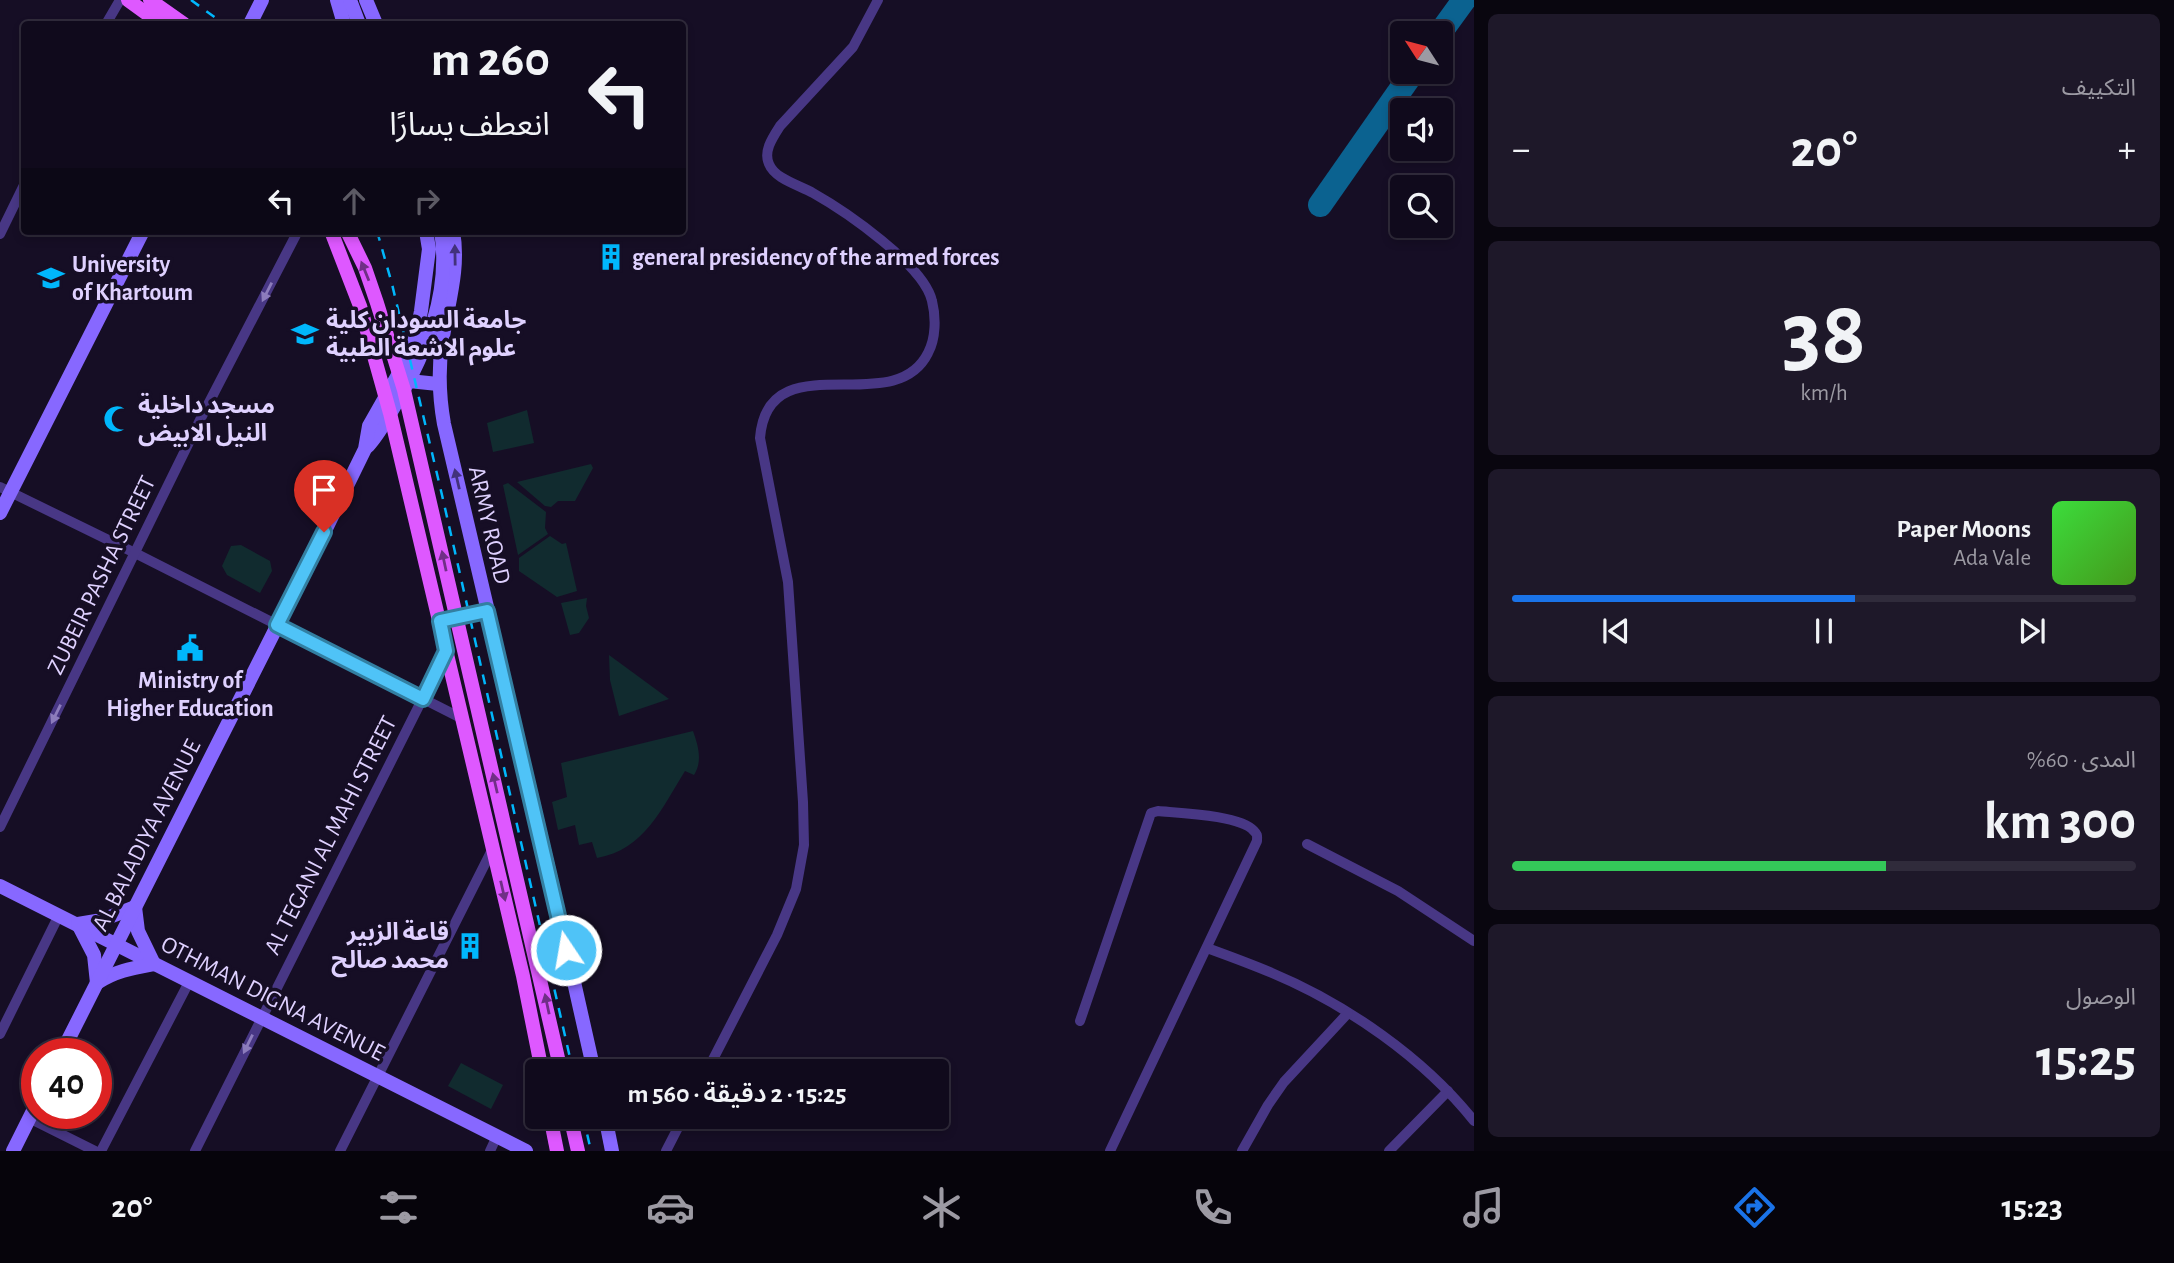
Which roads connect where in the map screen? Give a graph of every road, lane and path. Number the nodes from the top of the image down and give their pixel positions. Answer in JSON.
{"nodes":[{"id":1,"x":120,"y":0,"type":"edge"},
{"id":2,"x":128,"y":0,"type":"edge"},
{"id":3,"x":150,"y":0,"type":"edge"},
{"id":4,"x":262,"y":0,"type":"edge"},
{"id":5,"x":337,"y":0,"type":"edge"},
{"id":6,"x":350,"y":0,"type":"edge"},
{"id":7,"x":366,"y":0,"type":"edge"},
{"id":8,"x":878,"y":0,"type":"edge"},
{"id":9,"x":108,"y":21,"type":"edge"},
{"id":10,"x":157,"y":21,"type":"edge"},
{"id":11,"x":180,"y":21,"type":"edge"},
{"id":12,"x":252,"y":21,"type":"edge"},
{"id":13,"x":343,"y":21,"type":"edge"},
{"id":14,"x":358,"y":21,"type":"edge"},
{"id":15,"x":375,"y":21,"type":"edge"},
{"id":16,"x":21,"y":191,"type":"edge"},
{"id":17,"x":0,"y":234,"type":"edge"},
{"id":18,"x":141,"y":235,"type":"edge"},
{"id":19,"x":297,"y":235,"type":"edge"},
{"id":20,"x":333,"y":235,"type":"edge"},
{"id":21,"x":349,"y":235,"type":"edge"},
{"id":22,"x":427,"y":235,"type":"edge"},
{"id":23,"x":442,"y":235,"type":"edge"},
{"id":24,"x":453,"y":235,"type":"edge"},
{"id":25,"x":404,"y":382,"type":"junction"},
{"id":26,"x":438,"y":384,"type":"junction"},
{"id":27,"x":385,"y":396,"type":"junction"},
{"id":28,"x":390,"y":413,"type":"junction"},
{"id":29,"x":365,"y":449,"type":"junction"},
{"id":30,"x":5,"y":490,"type":"edge"},
{"id":31,"x":0,"y":513,"type":"edge"},
{"id":32,"x":135,"y":553,"type":"junction"},
{"id":33,"x":487,"y":611,"type":"junction"},
{"id":34,"x":456,"y":618,"type":"junction"},
{"id":35,"x":440,"y":621,"type":"junction"},
{"id":36,"x":277,"y":625,"type":"junction"},
{"id":37,"x":446,"y":651,"type":"junction"},
{"id":38,"x":423,"y":699,"type":"junction"},
{"id":39,"x":463,"y":719,"type":"junction"},
{"id":40,"x":0,"y":827,"type":"edge"},
{"id":41,"x":1307,"y":844,"type":"dead end"},
{"id":42,"x":493,"y":848,"type":"junction"},
{"id":43,"x":0,"y":886,"type":"edge"},
{"id":44,"x":135,"y":907,"type":"junction"},
{"id":45,"x":59,"y":915,"type":"junction"},
{"id":46,"x":78,"y":924,"type":"junction"},
{"id":47,"x":1474,"y":941,"type":"edge"},
{"id":48,"x":116,"y":944,"type":"junction"},
{"id":49,"x":1208,"y":948,"type":"junction"},
{"id":50,"x":154,"y":964,"type":"junction"},
{"id":51,"x":190,"y":982,"type":"junction"},
{"id":52,"x":97,"y":983,"type":"junction"},
{"id":53,"x":1348,"y":1013,"type":"junction"},
{"id":54,"x":261,"y":1018,"type":"junction"},
{"id":55,"x":1080,"y":1021,"type":"dead end"},
{"id":56,"x":0,"y":1034,"type":"edge"},
{"id":57,"x":69,"y":1038,"type":"edge"},
{"id":58,"x":540,"y":1059,"type":"edge"},
{"id":59,"x":558,"y":1059,"type":"edge"},
{"id":60,"x":591,"y":1059,"type":"edge"},
{"id":61,"x":713,"y":1059,"type":"edge"},
{"id":62,"x":377,"y":1076,"type":"junction"},
{"id":63,"x":1448,"y":1091,"type":"junction"},
{"id":64,"x":1474,"y":1121,"type":"edge"},
{"id":65,"x":24,"y":1129,"type":"edge"},
{"id":66,"x":51,"y":1129,"type":"edge"},
{"id":67,"x":553,"y":1129,"type":"edge"},
{"id":68,"x":573,"y":1129,"type":"edge"},
{"id":69,"x":608,"y":1129,"type":"edge"},
{"id":70,"x":677,"y":1129,"type":"edge"},
{"id":71,"x":497,"y":1136,"type":"junction"},
{"id":72,"x":13,"y":1151,"type":"edge"},
{"id":73,"x":95,"y":1151,"type":"edge"},
{"id":74,"x":101,"y":1151,"type":"edge"},
{"id":75,"x":195,"y":1151,"type":"edge"},
{"id":76,"x":340,"y":1151,"type":"edge"},
{"id":77,"x":490,"y":1151,"type":"edge"},
{"id":78,"x":526,"y":1151,"type":"edge"},
{"id":79,"x":557,"y":1151,"type":"edge"},
{"id":80,"x":578,"y":1151,"type":"edge"},
{"id":81,"x":612,"y":1151,"type":"edge"},
{"id":82,"x":666,"y":1151,"type":"edge"},
{"id":83,"x":1110,"y":1151,"type":"edge"},
{"id":84,"x":1242,"y":1151,"type":"edge"},
{"id":85,"x":1389,"y":1151,"type":"edge"}],
"edges":[{"from":1,"to":9,"type":"street"},
{"from":2,"to":10,"type":"main road"},
{"from":3,"to":11,"type":"main road"},
{"from":4,"to":12,"type":"street"},
{"from":5,"to":13,"type":"street"},
{"from":6,"to":14,"type":"street"},
{"from":7,"to":15,"type":"street"},
{"from":8,"to":61,"type":"street"},
{"from":16,"to":17,"type":"street"},
{"from":18,"to":30,"type":"street"},
{"from":19,"to":32,"type":"street","name":"ZUBEIR PASHA STREET","one_way":true},
{"from":20,"to":27,"type":"main road"},
{"from":25,"to":21,"type":"main road","one_way":true},
{"from":22,"to":25,"type":"street"},
{"from":23,"to":25,"type":"street"},
{"from":26,"to":24,"type":"street","name":"ARMY ROAD","one_way":true},
{"from":25,"to":26,"type":"street"},
{"from":25,"to":27,"type":"street"},
{"from":25,"to":28,"type":"street"},
{"from":34,"to":25,"type":"main road","one_way":true},
{"from":33,"to":26,"type":"street","name":"ARMY ROAD","one_way":true},
{"from":27,"to":28,"type":"main road"},
{"from":27,"to":29,"type":"street"},
{"from":28,"to":29,"type":"street"},
{"from":28,"to":35,"type":"main road"},
{"from":29,"to":36,"type":"street","name":"AL BALADIYA AVENUE"},
{"from":30,"to":31,"type":"street"},
{"from":30,"to":32,"type":"street"},
{"from":32,"to":36,"type":"street"},
{"from":32,"to":40,"type":"street","name":"ZUBEIR PASHA STREET","one_way":true},
{"from":33,"to":34,"type":"street"},
{"from":33,"to":60,"type":"street","name":"ARMY ROAD"},
{"from":34,"to":35,"type":"street"},
{"from":59,"to":34,"type":"main road","one_way":true},
{"from":35,"to":37,"type":"main road"},
{"from":36,"to":38,"type":"street"},
{"from":36,"to":44,"type":"street","name":"AL BALADIYA AVENUE"},
{"from":37,"to":38,"type":"street","name":"AL TEGANI AL MAHI STREET"},
{"from":37,"to":39,"type":"main road"},
{"from":38,"to":39,"type":"street"},
{"from":38,"to":54,"type":"street","name":"AL TEGANI AL MAHI STREET"},
{"from":39,"to":42,"type":"main road"},
{"from":41,"to":47,"type":"street"},
{"from":42,"to":58,"type":"main road","one_way":true},
{"from":42,"to":62,"type":"street"},
{"from":43,"to":45,"type":"street","name":"OTHMAN DIGNA AVENUE"},
{"from":44,"to":46,"type":"street"},
{"from":44,"to":48,"type":"street","name":"AL BALADIYA AVENUE"},
{"from":44,"to":50,"type":"street"},
{"from":45,"to":46,"type":"street","name":"OTHMAN DIGNA AVENUE"},
{"from":45,"to":56,"type":"street"},
{"from":46,"to":48,"type":"street","name":"OTHMAN DIGNA AVENUE"},
{"from":46,"to":52,"type":"street"},
{"from":48,"to":50,"type":"street","name":"OTHMAN DIGNA AVENUE"},
{"from":48,"to":52,"type":"street","name":"AL BALADIYA AVENUE"},
{"from":49,"to":53,"type":"street"},
{"from":49,"to":55,"type":"street"},
{"from":49,"to":83,"type":"street"},
{"from":50,"to":51,"type":"street","name":"OTHMAN DIGNA AVENUE"},
{"from":50,"to":52,"type":"street"},
{"from":51,"to":54,"type":"street","name":"OTHMAN DIGNA AVENUE"},
{"from":51,"to":74,"type":"street"},
{"from":52,"to":57,"type":"street","name":"AL BALADIYA AVENUE"},
{"from":53,"to":63,"type":"street"},
{"from":53,"to":84,"type":"street"},
{"from":54,"to":62,"type":"street","name":"OTHMAN DIGNA AVENUE"},
{"from":54,"to":75,"type":"street","name":"AL TEGANI AL MAHI STREET","one_way":true},
{"from":62,"to":71,"type":"street","name":"OTHMAN DIGNA AVENUE"},
{"from":62,"to":76,"type":"street"},
{"from":63,"to":64,"type":"street"},
{"from":63,"to":85,"type":"street"},
{"from":65,"to":72,"type":"street"},
{"from":66,"to":73,"type":"street"},
{"from":67,"to":79,"type":"main road"},
{"from":68,"to":80,"type":"main road"},
{"from":69,"to":81,"type":"street"},
{"from":70,"to":82,"type":"street"},
{"from":71,"to":77,"type":"street"},
{"from":71,"to":78,"type":"street","name":"OTHMAN DIGNA AVENUE"}]}
